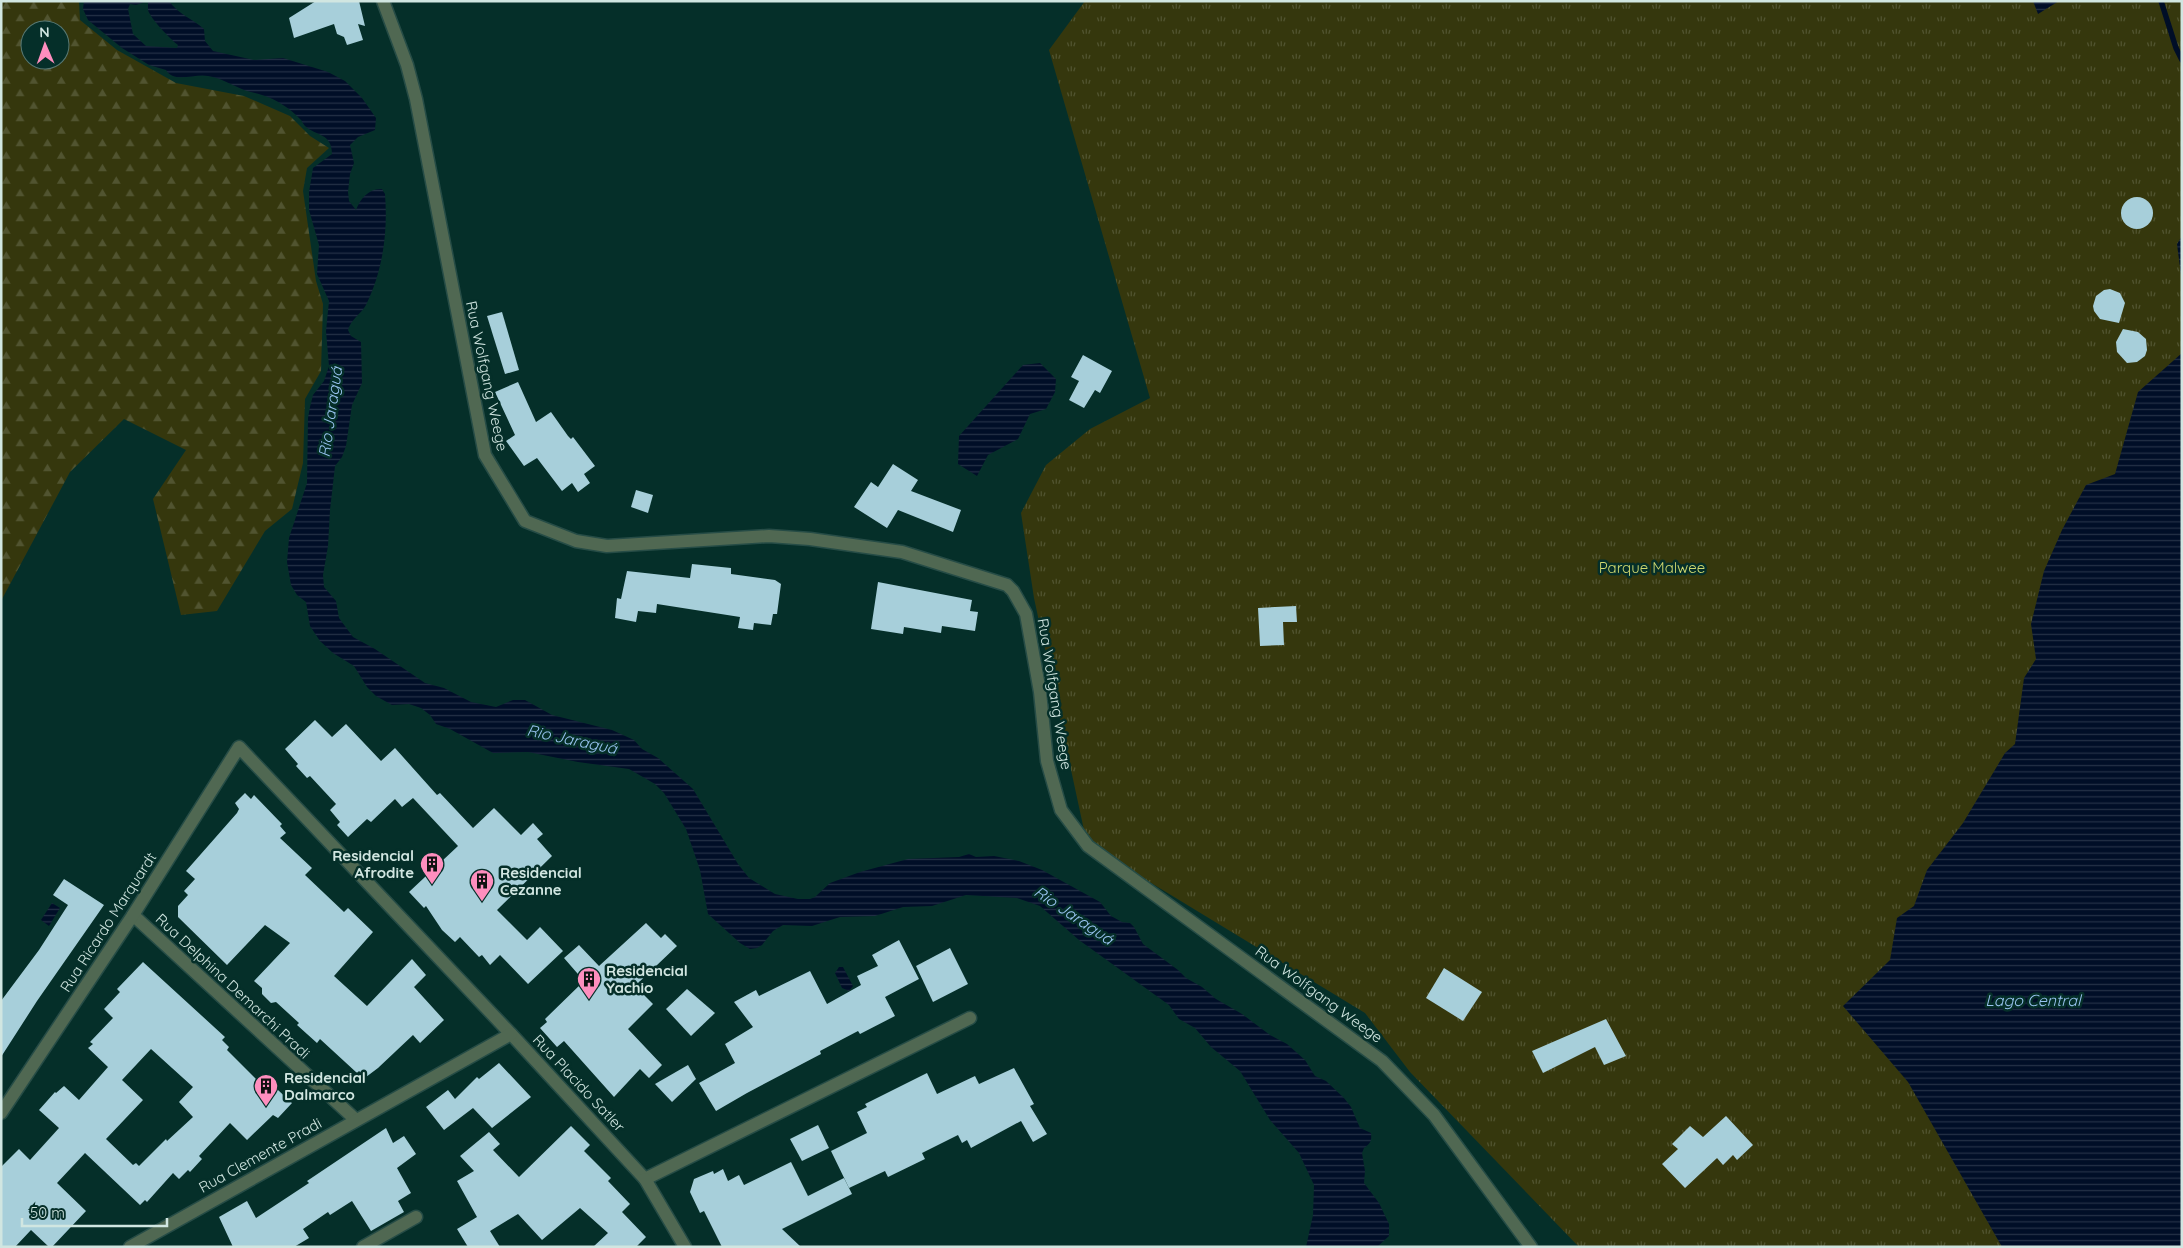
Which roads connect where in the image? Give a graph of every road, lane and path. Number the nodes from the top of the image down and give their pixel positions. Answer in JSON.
{"nodes":[{"id":1,"x":383,"y":1,"type":"edge"},
{"id":2,"x":239,"y":747,"type":"joint"},
{"id":3,"x":133,"y":916,"type":"junction"},
{"id":4,"x":970,"y":1018,"type":"dead end"},
{"id":5,"x":511,"y":1034,"type":"junction"},
{"id":6,"x":1,"y":1113,"type":"edge"},
{"id":7,"x":356,"y":1120,"type":"junction"},
{"id":8,"x":645,"y":1179,"type":"junction"},
{"id":9,"x":416,"y":1217,"type":"dead end"},
{"id":10,"x":130,"y":1247,"type":"edge"},
{"id":11,"x":363,"y":1247,"type":"edge"},
{"id":12,"x":685,"y":1247,"type":"edge"},
{"id":13,"x":1531,"y":1247,"type":"edge"}],
"edges":[{"from":1,"to":13,"type":"street","name":"Rua Wolfgang Weege"},
{"from":2,"to":3,"type":"street","name":"Rua Ricardo Marquardt"},
{"from":2,"to":5,"type":"street","name":"Rua Placido Satler"},
{"from":3,"to":6,"type":"street","name":"Rua Ricardo Marquardt"},
{"from":3,"to":7,"type":"street","name":"Rua Delphina Demarchi Pradi"},
{"from":4,"to":8,"type":"street"},
{"from":5,"to":7,"type":"street","name":"Rua Clemente Pradi"},
{"from":5,"to":8,"type":"street","name":"Rua Placido Satler"},
{"from":7,"to":10,"type":"street","name":"Rua Clemente Pradi"},
{"from":8,"to":12,"type":"street","name":"Rua Placido Satler"},
{"from":9,"to":11,"type":"street"}]}
